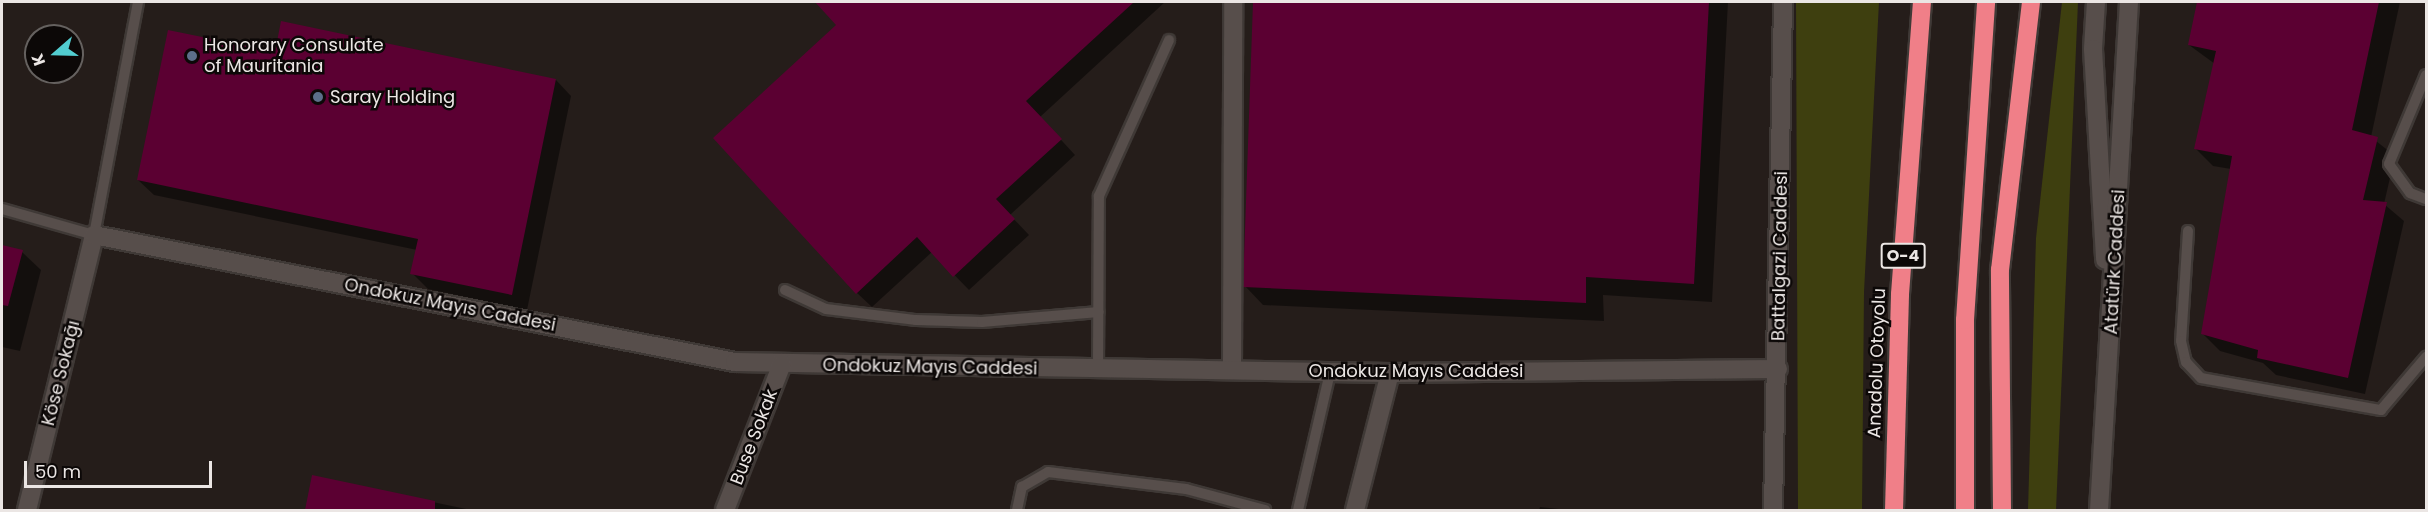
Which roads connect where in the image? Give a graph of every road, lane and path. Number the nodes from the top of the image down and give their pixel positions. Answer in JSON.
{"nodes":[{"id":1,"x":138,"y":2,"type":"edge"},
{"id":2,"x":1233,"y":2,"type":"edge"},
{"id":3,"x":1783,"y":2,"type":"edge"},
{"id":4,"x":1922,"y":2,"type":"edge"},
{"id":5,"x":1986,"y":2,"type":"edge"},
{"id":6,"x":2031,"y":2,"type":"edge"},
{"id":7,"x":2096,"y":2,"type":"edge"},
{"id":8,"x":2129,"y":2,"type":"edge"},
{"id":9,"x":1169,"y":40,"type":"dead end"},
{"id":10,"x":2427,"y":75,"type":"edge"},
{"id":11,"x":2427,"y":199,"type":"edge"},
{"id":12,"x":2,"y":209,"type":"edge"},
{"id":13,"x":2188,"y":231,"type":"dead end"},
{"id":14,"x":94,"y":235,"type":"junction"},
{"id":15,"x":785,"y":290,"type":"dead end"},
{"id":16,"x":1099,"y":312,"type":"junction"},
{"id":17,"x":2110,"y":351,"type":"junction"},
{"id":18,"x":2427,"y":357,"type":"edge"},
{"id":19,"x":782,"y":364,"type":"junction"},
{"id":20,"x":1098,"y":369,"type":"junction"},
{"id":21,"x":1778,"y":369,"type":"junction"},
{"id":22,"x":1232,"y":370,"type":"junction"},
{"id":23,"x":1330,"y":372,"type":"junction"},
{"id":24,"x":1390,"y":373,"type":"junction"},
{"id":25,"x":27,"y":510,"type":"edge"},
{"id":26,"x":725,"y":510,"type":"edge"},
{"id":27,"x":1017,"y":510,"type":"edge"},
{"id":28,"x":1265,"y":510,"type":"edge"},
{"id":29,"x":1298,"y":510,"type":"edge"},
{"id":30,"x":1355,"y":510,"type":"edge"},
{"id":31,"x":1773,"y":510,"type":"edge"},
{"id":32,"x":1894,"y":510,"type":"edge"},
{"id":33,"x":1965,"y":510,"type":"edge"},
{"id":34,"x":2002,"y":510,"type":"edge"},
{"id":35,"x":2099,"y":510,"type":"edge"}],
"edges":[{"from":1,"to":14,"type":"lane"},
{"from":2,"to":22,"type":"street"},
{"from":3,"to":21,"type":"street","name":"Battalgazi Caddesi"},
{"from":4,"to":32,"type":"highway","name":"Anadolu Otoyolu","number":"O-4"},
{"from":5,"to":33,"type":"highway"},
{"from":6,"to":34,"type":"highway"},
{"from":7,"to":17,"type":"street","name":"Atatürk Caddesi"},
{"from":8,"to":17,"type":"street","name":"Atatürk Caddesi"},
{"from":9,"to":16,"type":"lane"},
{"from":10,"to":11,"type":"lane"},
{"from":12,"to":14,"type":"lane"},
{"from":13,"to":18,"type":"lane"},
{"from":14,"to":19,"type":"street","name":"Ondokuz Mayıs Caddesi"},
{"from":14,"to":25,"type":"street","name":"Köse Sokağı"},
{"from":15,"to":16,"type":"lane"},
{"from":16,"to":20,"type":"lane"},
{"from":17,"to":35,"type":"street"},
{"from":19,"to":20,"type":"street","name":"Ondokuz Mayıs Caddesi"},
{"from":19,"to":26,"type":"street","name":"Buse Sokak"},
{"from":20,"to":22,"type":"street","name":"Ondokuz Mayıs Caddesi"},
{"from":21,"to":24,"type":"street","name":"Ondokuz Mayıs Caddesi"},
{"from":21,"to":31,"type":"street","name":"Battalgazi Caddesi"},
{"from":22,"to":23,"type":"street","name":"Ondokuz Mayıs Caddesi"},
{"from":23,"to":24,"type":"street","name":"Ondokuz Mayıs Caddesi"},
{"from":23,"to":29,"type":"lane"},
{"from":24,"to":30,"type":"street"},
{"from":27,"to":28,"type":"lane"}]}
